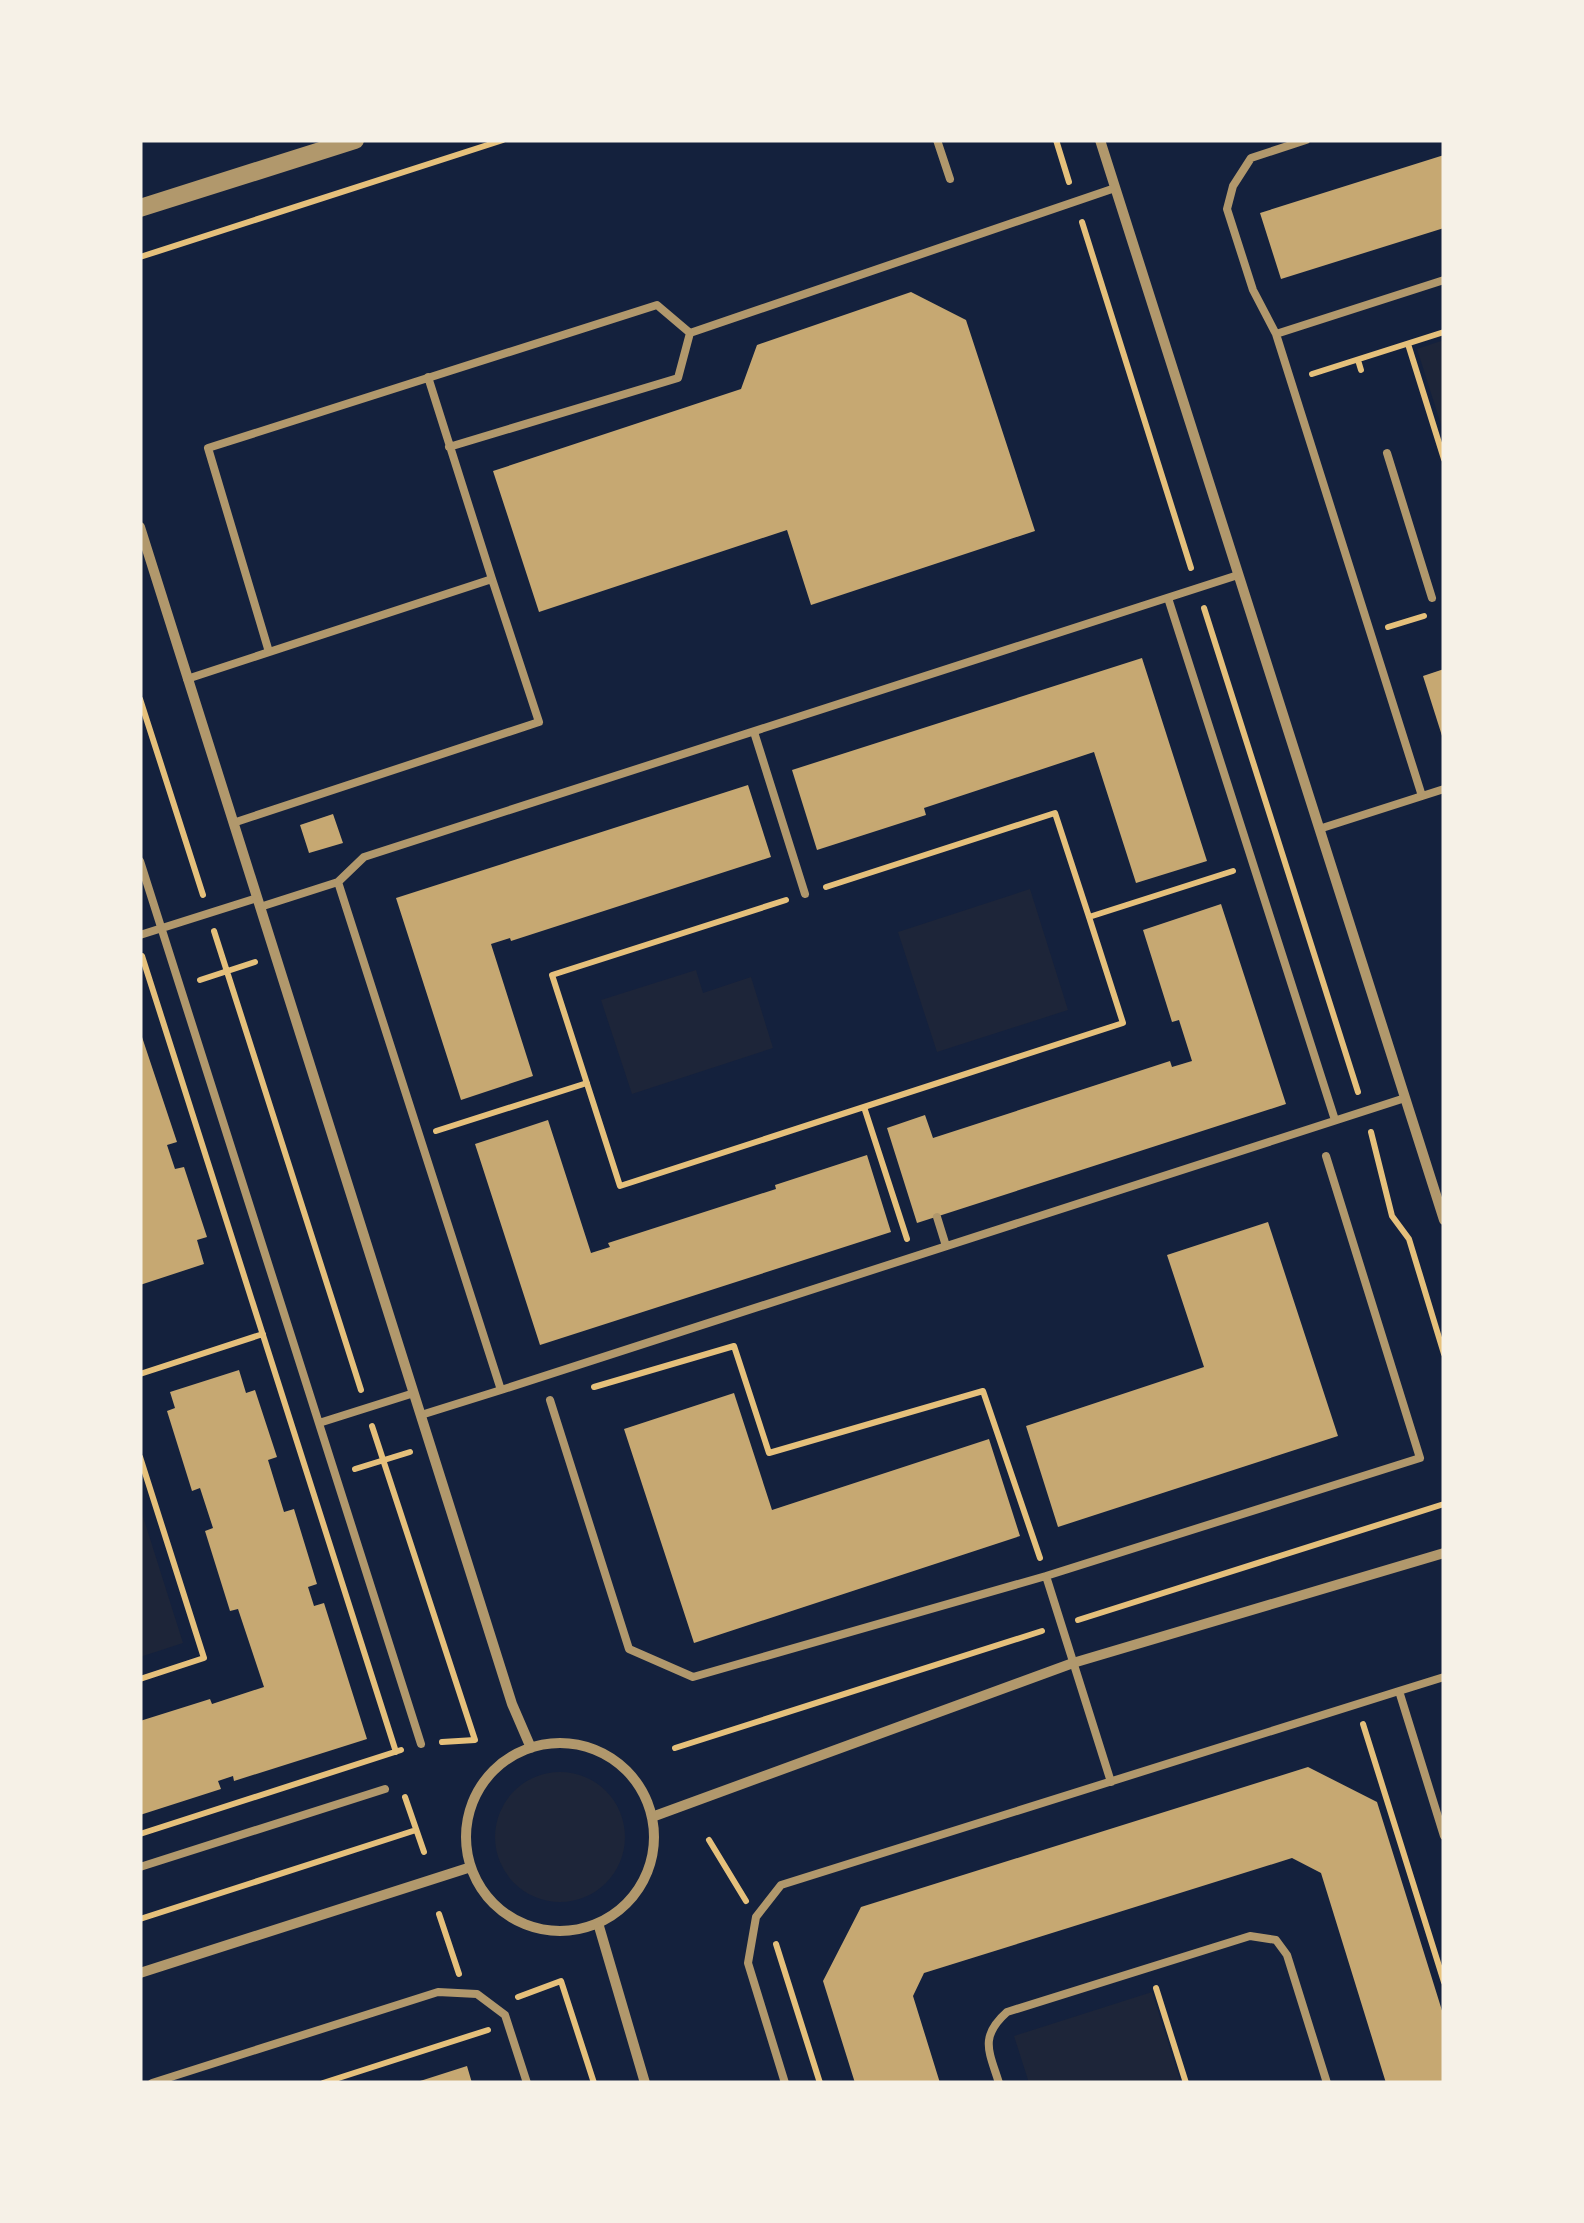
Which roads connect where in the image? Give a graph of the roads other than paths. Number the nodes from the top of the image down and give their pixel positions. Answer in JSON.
{"nodes":[{"id":1,"x":355,"y":140,"type":"edge"},
{"id":2,"x":937,"y":140,"type":"edge"},
{"id":3,"x":1100,"y":140,"type":"edge"},
{"id":4,"x":1306,"y":140,"type":"edge"},
{"id":5,"x":950,"y":178,"type":"dead end"},
{"id":6,"x":1115,"y":188,"type":"junction"},
{"id":7,"x":140,"y":208,"type":"edge"},
{"id":8,"x":1444,"y":280,"type":"edge"},
{"id":9,"x":690,"y":333,"type":"junction"},
{"id":10,"x":1276,"y":334,"type":"junction"},
{"id":11,"x":428,"y":377,"type":"junction"},
{"id":12,"x":450,"y":447,"type":"junction"},
{"id":13,"x":1387,"y":453,"type":"dead end"},
{"id":14,"x":140,"y":527,"type":"edge"},
{"id":15,"x":1238,"y":575,"type":"junction"},
{"id":16,"x":492,"y":579,"type":"junction"},
{"id":17,"x":1168,"y":598,"type":"junction"},
{"id":18,"x":1432,"y":598,"type":"dead end"},
{"id":19,"x":270,"y":652,"type":"junction"},
{"id":20,"x":187,"y":679,"type":"junction"},
{"id":21,"x":754,"y":732,"type":"junction"},
{"id":22,"x":1444,"y":790,"type":"edge"},
{"id":23,"x":1422,"y":796,"type":"junction"},
{"id":24,"x":233,"y":823,"type":"junction"},
{"id":25,"x":1319,"y":828,"type":"junction"},
{"id":26,"x":140,"y":861,"type":"edge"},
{"id":27,"x":338,"y":882,"type":"junction"},
{"id":28,"x":805,"y":894,"type":"road end"},
{"id":29,"x":258,"y":902,"type":"junction"},
{"id":30,"x":162,"y":928,"type":"junction"},
{"id":31,"x":140,"y":935,"type":"edge"},
{"id":32,"x":1405,"y":1098,"type":"junction"},
{"id":33,"x":1335,"y":1120,"type":"junction"},
{"id":34,"x":1326,"y":1156,"type":"dead end"},
{"id":35,"x":937,"y":1217,"type":"dead end"},
{"id":36,"x":1444,"y":1220,"type":"edge"},
{"id":37,"x":946,"y":1246,"type":"junction"},
{"id":38,"x":500,"y":1390,"type":"junction"},
{"id":39,"x":414,"y":1392,"type":"junction"},
{"id":40,"x":550,"y":1400,"type":"road end"},
{"id":41,"x":421,"y":1415,"type":"junction"},
{"id":42,"x":319,"y":1423,"type":"junction"},
{"id":43,"x":1444,"y":1553,"type":"edge"},
{"id":44,"x":1046,"y":1576,"type":"junction"},
{"id":45,"x":1073,"y":1664,"type":"junction"},
{"id":46,"x":1444,"y":1676,"type":"edge"},
{"id":47,"x":1399,"y":1691,"type":"junction"},
{"id":48,"x":421,"y":1744,"type":"road end"},
{"id":49,"x":531,"y":1748,"type":"junction"},
{"id":50,"x":1110,"y":1782,"type":"junction"},
{"id":51,"x":384,"y":1789,"type":"dead end"},
{"id":52,"x":652,"y":1817,"type":"junction"},
{"id":53,"x":1444,"y":1836,"type":"edge"},
{"id":54,"x":140,"y":1867,"type":"edge"},
{"id":55,"x":471,"y":1867,"type":"junction"},
{"id":56,"x":598,"y":1923,"type":"junction"},
{"id":57,"x":140,"y":1973,"type":"edge"},
{"id":58,"x":152,"y":2083,"type":"edge"},
{"id":59,"x":527,"y":2083,"type":"edge"},
{"id":60,"x":645,"y":2083,"type":"edge"},
{"id":61,"x":785,"y":2083,"type":"edge"},
{"id":62,"x":998,"y":2083,"type":"edge"},
{"id":63,"x":1327,"y":2083,"type":"edge"}],
"edges":[{"from":1,"to":7,"type":"street"},
{"from":2,"to":5,"type":"lane"},
{"from":3,"to":6,"type":"street"},
{"from":4,"to":10,"type":"lane"},
{"from":6,"to":9,"type":"lane"},
{"from":6,"to":15,"type":"street"},
{"from":8,"to":10,"type":"lane"},
{"from":9,"to":11,"type":"lane"},
{"from":9,"to":12,"type":"lane"},
{"from":10,"to":23,"type":"lane"},
{"from":11,"to":12,"type":"lane"},
{"from":11,"to":19,"type":"lane"},
{"from":12,"to":16,"type":"lane"},
{"from":13,"to":18,"type":"lane"},
{"from":14,"to":20,"type":"street"},
{"from":15,"to":17,"type":"lane"},
{"from":15,"to":25,"type":"street"},
{"from":16,"to":19,"type":"lane"},
{"from":16,"to":24,"type":"lane"},
{"from":17,"to":21,"type":"lane"},
{"from":17,"to":33,"type":"lane"},
{"from":19,"to":20,"type":"lane"},
{"from":20,"to":24,"type":"street"},
{"from":21,"to":27,"type":"lane"},
{"from":21,"to":28,"type":"lane"},
{"from":22,"to":23,"type":"lane"},
{"from":23,"to":25,"type":"lane"},
{"from":24,"to":29,"type":"street"},
{"from":25,"to":32,"type":"street"},
{"from":26,"to":30,"type":"lane"},
{"from":27,"to":29,"type":"lane"},
{"from":27,"to":38,"type":"lane"},
{"from":29,"to":30,"type":"lane"},
{"from":29,"to":39,"type":"street"},
{"from":30,"to":31,"type":"lane"},
{"from":30,"to":42,"type":"lane"},
{"from":32,"to":33,"type":"lane"},
{"from":32,"to":36,"type":"street"},
{"from":33,"to":37,"type":"lane"},
{"from":34,"to":44,"type":"lane"},
{"from":35,"to":37,"type":"lane"},
{"from":37,"to":38,"type":"lane"},
{"from":38,"to":41,"type":"lane"},
{"from":39,"to":41,"type":"street"},
{"from":39,"to":42,"type":"lane"},
{"from":40,"to":44,"type":"lane"},
{"from":41,"to":49,"type":"street"},
{"from":42,"to":48,"type":"lane"},
{"from":43,"to":45,"type":"street"},
{"from":44,"to":45,"type":"lane"},
{"from":45,"to":50,"type":"lane"},
{"from":45,"to":52,"type":"street"},
{"from":46,"to":47,"type":"lane"},
{"from":47,"to":50,"type":"lane"},
{"from":47,"to":53,"type":"lane"},
{"from":49,"to":52,"type":"street"},
{"from":49,"to":55,"type":"street"},
{"from":50,"to":61,"type":"lane"},
{"from":51,"to":54,"type":"lane"},
{"from":52,"to":56,"type":"street"},
{"from":55,"to":56,"type":"street"},
{"from":55,"to":57,"type":"street"},
{"from":56,"to":60,"type":"street"},
{"from":58,"to":59,"type":"lane"},
{"from":62,"to":63,"type":"lane"}]}
